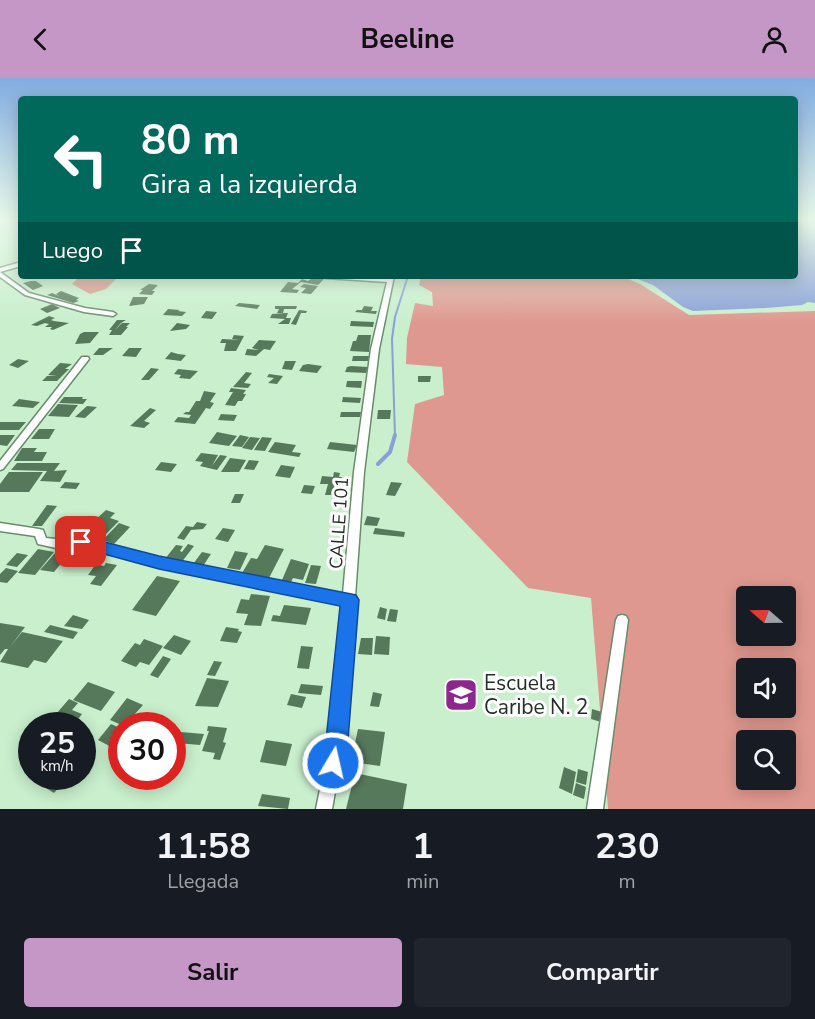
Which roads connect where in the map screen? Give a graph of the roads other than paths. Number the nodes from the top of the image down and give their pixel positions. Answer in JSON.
{"nodes":[{"id":1,"x":18,"y":265,"type":"edge"},
{"id":2,"x":0,"y":270,"type":"edge"},
{"id":3,"x":0,"y":274,"type":"edge"},
{"id":4,"x":391,"y":279,"type":"edge"},
{"id":5,"x":113,"y":314,"type":"dead end"},
{"id":6,"x":85,"y":359,"type":"dead end"},
{"id":7,"x":0,"y":467,"type":"edge"},
{"id":8,"x":0,"y":527,"type":"edge"},
{"id":9,"x":350,"y":600,"type":"junction"},
{"id":10,"x":622,"y":620,"type":"dead end"},
{"id":11,"x":324,"y":809,"type":"edge"},
{"id":12,"x":595,"y":809,"type":"edge"}],
"edges":[{"from":1,"to":2,"type":"street"},
{"from":3,"to":5,"type":"street"},
{"from":4,"to":9,"type":"street","name":"CALLE 101"},
{"from":6,"to":7,"type":"street"},
{"from":8,"to":9,"type":"street"},
{"from":9,"to":11,"type":"street","name":"CALLE 101"},
{"from":10,"to":12,"type":"street"}]}
